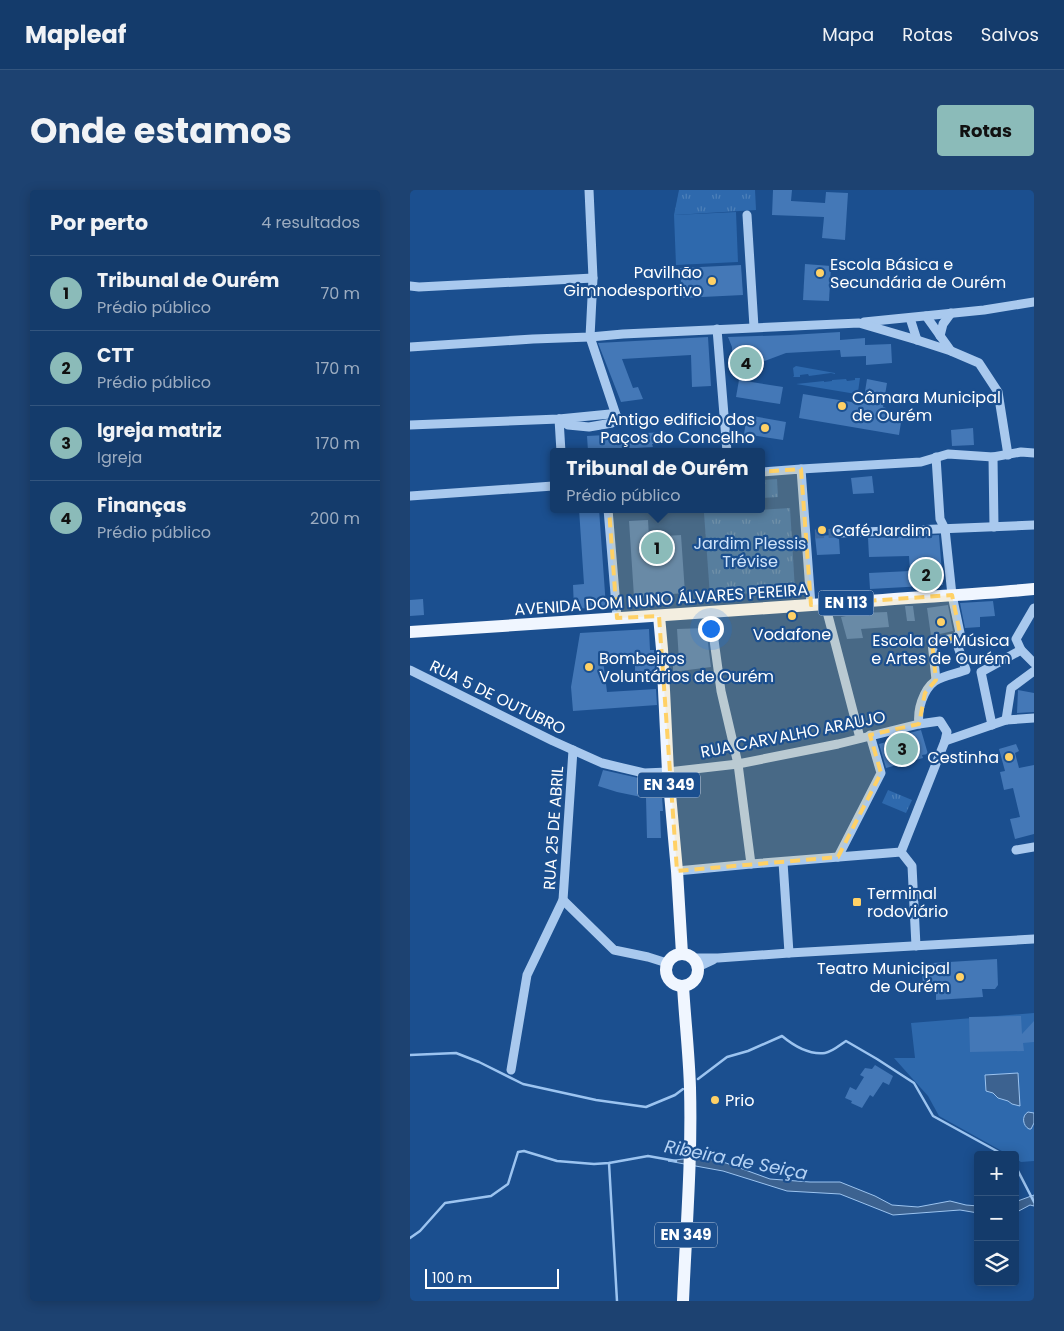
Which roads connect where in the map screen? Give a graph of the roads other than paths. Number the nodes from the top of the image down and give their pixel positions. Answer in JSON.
{"nodes":[{"id":1,"x":589,"y":190,"type":"edge"},
{"id":2,"x":747,"y":215,"type":"dead end"},
{"id":3,"x":593,"y":278,"type":"junction"},
{"id":4,"x":410,"y":286,"type":"edge"},
{"id":5,"x":1034,"y":302,"type":"edge"},
{"id":6,"x":951,"y":313,"type":"junction"},
{"id":7,"x":926,"y":316,"type":"junction"},
{"id":8,"x":910,"y":318,"type":"junction"},
{"id":9,"x":859,"y":323,"type":"junction"},
{"id":10,"x":754,"y":327,"type":"junction"},
{"id":11,"x":718,"y":329,"type":"junction"},
{"id":12,"x":940,"y":336,"type":"junction"},
{"id":13,"x":590,"y":337,"type":"junction"},
{"id":14,"x":917,"y":340,"type":"junction"},
{"id":15,"x":410,"y":347,"type":"edge"},
{"id":16,"x":951,"y":351,"type":"junction"},
{"id":17,"x":559,"y":419,"type":"junction"},
{"id":18,"x":410,"y":425,"type":"edge"},
{"id":19,"x":561,"y":448,"type":"edge"},
{"id":20,"x":726,"y":448,"type":"edge"},
{"id":21,"x":1034,"y":453,"type":"edge"},
{"id":22,"x":1008,"y":455,"type":"junction"},
{"id":23,"x":936,"y":457,"type":"junction"},
{"id":24,"x":993,"y":457,"type":"junction"},
{"id":25,"x":801,"y":470,"type":"junction"},
{"id":26,"x":765,"y":472,"type":"edge"},
{"id":27,"x":550,"y":486,"type":"edge"},
{"id":28,"x":410,"y":496,"type":"edge"},
{"id":29,"x":608,"y":513,"type":"edge"},
{"id":30,"x":1034,"y":525,"type":"edge"},
{"id":31,"x":994,"y":527,"type":"junction"},
{"id":32,"x":945,"y":529,"type":"junction"},
{"id":33,"x":839,"y":533,"type":"tunnel mouth"},
{"id":34,"x":1034,"y":589,"type":"edge"},
{"id":35,"x":952,"y":594,"type":"junction"},
{"id":36,"x":825,"y":604,"type":"junction"},
{"id":37,"x":811,"y":605,"type":"junction"},
{"id":38,"x":1034,"y":608,"type":"edge"},
{"id":39,"x":710,"y":611,"type":"junction"},
{"id":40,"x":659,"y":616,"type":"junction"},
{"id":41,"x":617,"y":618,"type":"junction"},
{"id":42,"x":410,"y":632,"type":"edge"},
{"id":43,"x":955,"y":638,"type":"junction"},
{"id":44,"x":1021,"y":650,"type":"junction"},
{"id":45,"x":1034,"y":663,"type":"edge"},
{"id":46,"x":410,"y":670,"type":"edge"},
{"id":47,"x":966,"y":670,"type":"junction"},
{"id":48,"x":1034,"y":671,"type":"edge"},
{"id":49,"x":981,"y":672,"type":"junction"},
{"id":50,"x":936,"y":680,"type":"junction"},
{"id":51,"x":1034,"y":718,"type":"edge"},
{"id":52,"x":1006,"y":720,"type":"junction"},
{"id":53,"x":919,"y":724,"type":"junction"},
{"id":54,"x":992,"y":725,"type":"junction"},
{"id":55,"x":870,"y":736,"type":"junction"},
{"id":56,"x":860,"y":738,"type":"junction"},
{"id":57,"x":945,"y":741,"type":"junction"},
{"id":58,"x":574,"y":750,"type":"junction"},
{"id":59,"x":738,"y":764,"type":"junction"},
{"id":60,"x":668,"y":772,"type":"junction"},
{"id":61,"x":1034,"y":847,"type":"edge"},
{"id":62,"x":1016,"y":850,"type":"dead end"},
{"id":63,"x":901,"y":852,"type":"junction"},
{"id":64,"x":838,"y":857,"type":"junction"},
{"id":65,"x":783,"y":862,"type":"junction"},
{"id":66,"x":751,"y":864,"type":"junction"},
{"id":67,"x":677,"y":871,"type":"junction"},
{"id":68,"x":562,"y":900,"type":"junction"},
{"id":69,"x":1034,"y":939,"type":"edge"},
{"id":70,"x":916,"y":946,"type":"junction"},
{"id":71,"x":789,"y":953,"type":"junction"},
{"id":72,"x":691,"y":959,"type":"junction"},
{"id":73,"x":668,"y":964,"type":"junction"},
{"id":74,"x":683,"y":986,"type":"junction"},
{"id":75,"x":511,"y":1070,"type":"dead end"},
{"id":76,"x":683,"y":1301,"type":"edge"}],
"edges":[{"from":1,"to":3,"type":"street"},
{"from":2,"to":10,"type":"street"},
{"from":3,"to":4,"type":"street"},
{"from":3,"to":13,"type":"street"},
{"from":5,"to":6,"type":"street"},
{"from":6,"to":7,"type":"street"},
{"from":6,"to":12,"type":"street"},
{"from":7,"to":8,"type":"street"},
{"from":7,"to":12,"type":"street"},
{"from":8,"to":9,"type":"street"},
{"from":8,"to":14,"type":"street"},
{"from":9,"to":10,"type":"street"},
{"from":9,"to":14,"type":"street"},
{"from":10,"to":11,"type":"street"},
{"from":11,"to":13,"type":"street"},
{"from":11,"to":20,"type":"street"},
{"from":12,"to":16,"type":"street"},
{"from":13,"to":15,"type":"street"},
{"from":13,"to":17,"type":"street"},
{"from":14,"to":16,"type":"street"},
{"from":16,"to":22,"type":"street"},
{"from":17,"to":18,"type":"street"},
{"from":17,"to":19,"type":"street"},
{"from":21,"to":22,"type":"street"},
{"from":22,"to":24,"type":"street"},
{"from":23,"to":24,"type":"street"},
{"from":23,"to":25,"type":"street"},
{"from":23,"to":32,"type":"street"},
{"from":24,"to":31,"type":"street"},
{"from":25,"to":26,"type":"street"},
{"from":25,"to":37,"type":"street"},
{"from":27,"to":28,"type":"street"},
{"from":29,"to":41,"type":"street"},
{"from":30,"to":31,"type":"street"},
{"from":31,"to":32,"type":"street"},
{"from":32,"to":33,"type":"street"},
{"from":32,"to":35,"type":"street"},
{"from":34,"to":35,"type":"main road","name":"AVENIDA DOM NUNO ÁLVARES PEREIRA","number":"EN 113"},
{"from":35,"to":36,"type":"main road","name":"AVENIDA DOM NUNO ÁLVARES PEREIRA","number":"EN 113"},
{"from":35,"to":43,"type":"street"},
{"from":36,"to":37,"type":"main road","name":"AVENIDA DOM NUNO ÁLVARES PEREIRA","number":"EN 113"},
{"from":36,"to":56,"type":"street"},
{"from":37,"to":39,"type":"main road","name":"AVENIDA DOM NUNO ÁLVARES PEREIRA","number":"EN 113"},
{"from":38,"to":44,"type":"street"},
{"from":39,"to":40,"type":"main road","name":"AVENIDA DOM NUNO ÁLVARES PEREIRA","number":"EN 113"},
{"from":39,"to":59,"type":"street"},
{"from":40,"to":41,"type":"main road","name":"AVENIDA DOM NUNO ÁLVARES PEREIRA","number":"EN 113"},
{"from":40,"to":60,"type":"main road","number":"EN 349"},
{"from":41,"to":42,"type":"main road","name":"AVENIDA DOM NUNO ÁLVARES PEREIRA","number":"EN 113"},
{"from":43,"to":47,"type":"street"},
{"from":43,"to":50,"type":"street"},
{"from":44,"to":45,"type":"street"},
{"from":44,"to":49,"type":"street"},
{"from":46,"to":58,"type":"street","name":"RUA 5 DE OUTUBRO"},
{"from":47,"to":49,"type":"street"},
{"from":47,"to":50,"type":"street"},
{"from":48,"to":52,"type":"street"},
{"from":49,"to":54,"type":"street"},
{"from":50,"to":53,"type":"street"},
{"from":51,"to":52,"type":"street"},
{"from":52,"to":54,"type":"street"},
{"from":53,"to":55,"type":"street","name":"RUA CARVALHO ARAUJO"},
{"from":53,"to":57,"type":"street","name":"RUA CARVALHO ARAUJO"},
{"from":54,"to":57,"type":"street"},
{"from":55,"to":56,"type":"street","name":"RUA CARVALHO ARAUJO"},
{"from":55,"to":64,"type":"street"},
{"from":56,"to":59,"type":"street","name":"RUA CARVALHO ARAUJO"},
{"from":57,"to":63,"type":"street"},
{"from":58,"to":60,"type":"street","name":"RUA CARVALHO ARAUJO"},
{"from":58,"to":68,"type":"street","name":"RUA 25 DE ABRIL"},
{"from":59,"to":60,"type":"street","name":"RUA CARVALHO ARAUJO"},
{"from":59,"to":66,"type":"street"},
{"from":60,"to":67,"type":"main road","number":"EN 349"},
{"from":61,"to":62,"type":"street"},
{"from":63,"to":64,"type":"street"},
{"from":63,"to":70,"type":"street"},
{"from":64,"to":65,"type":"street"},
{"from":65,"to":66,"type":"street"},
{"from":65,"to":71,"type":"street"},
{"from":66,"to":67,"type":"street"},
{"from":67,"to":72,"type":"main road","number":"EN 349"},
{"from":68,"to":73,"type":"street","name":"RUA 25 DE ABRIL"},
{"from":68,"to":75,"type":"street"},
{"from":69,"to":70,"type":"street"},
{"from":70,"to":71,"type":"street"},
{"from":71,"to":72,"type":"street"},
{"from":72,"to":73,"type":"main road"},
{"from":72,"to":74,"type":"main road"},
{"from":73,"to":74,"type":"main road"},
{"from":74,"to":76,"type":"main road","number":"EN 349"}]}
